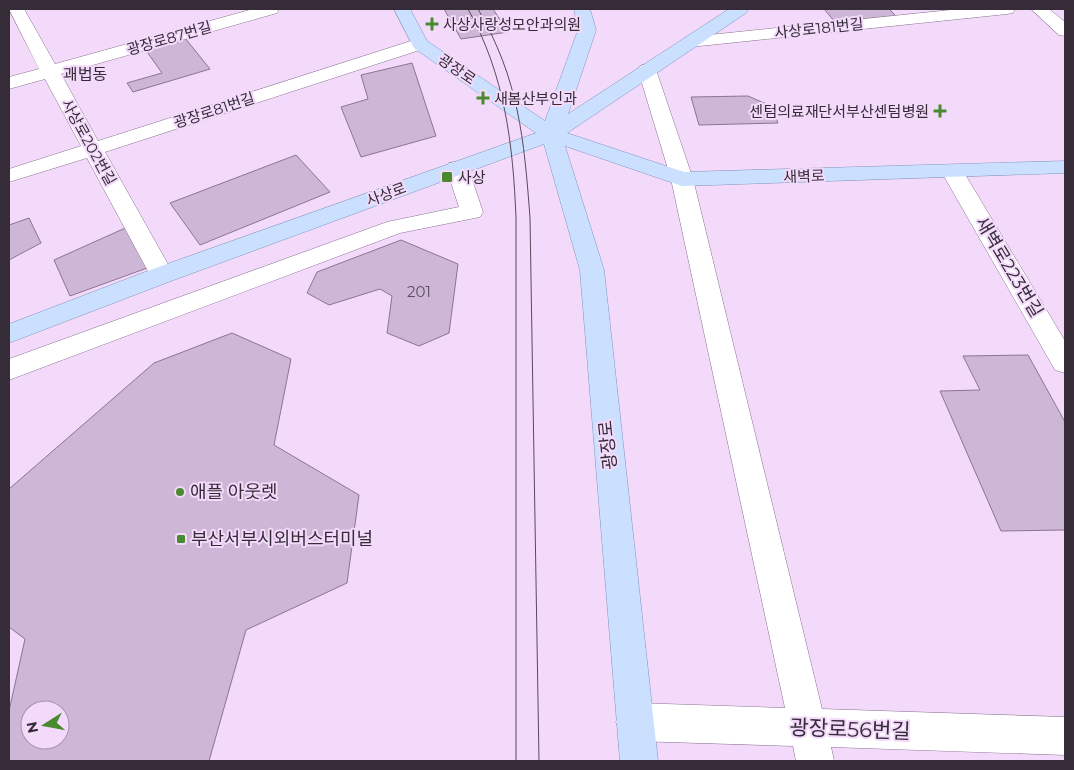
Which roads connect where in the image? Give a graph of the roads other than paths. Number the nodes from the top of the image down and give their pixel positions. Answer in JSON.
{"nodes":[{"id":1,"x":16,"y":9,"type":"edge"},
{"id":2,"x":271,"y":9,"type":"edge"},
{"id":3,"x":402,"y":9,"type":"edge"},
{"id":4,"x":582,"y":9,"type":"edge"},
{"id":5,"x":740,"y":9,"type":"edge"},
{"id":6,"x":1007,"y":9,"type":"edge"},
{"id":7,"x":1039,"y":9,"type":"edge"},
{"id":8,"x":1065,"y":31,"type":"edge"},
{"id":9,"x":690,"y":42,"type":"junction"},
{"id":10,"x":420,"y":44,"type":"junction"},
{"id":11,"x":646,"y":70,"type":"junction"},
{"id":12,"x":50,"y":71,"type":"junction"},
{"id":13,"x":9,"y":83,"type":"edge"},
{"id":14,"x":551,"y":134,"type":"junction"},
{"id":15,"x":93,"y":149,"type":"junction"},
{"id":16,"x":1065,"y":167,"type":"edge"},
{"id":17,"x":457,"y":168,"type":"junction"},
{"id":18,"x":952,"y":171,"type":"junction"},
{"id":19,"x":9,"y":176,"type":"edge"},
{"id":20,"x":682,"y":179,"type":"junction"},
{"id":21,"x":162,"y":275,"type":"junction"},
{"id":22,"x":9,"y":334,"type":"edge"},
{"id":23,"x":1065,"y":363,"type":"edge"},
{"id":24,"x":9,"y":370,"type":"edge"},
{"id":25,"x":635,"y":722,"type":"junction"},
{"id":26,"x":1065,"y":736,"type":"edge"},
{"id":27,"x":812,"y":745,"type":"edge"},
{"id":28,"x":639,"y":761,"type":"edge"}],
"edges":[{"from":1,"to":12,"type":"street","name":"사상로202번길"},
{"from":2,"to":12,"type":"street","name":"광장로87번길"},
{"from":3,"to":10,"type":"main road","name":"광장로"},
{"from":4,"to":14,"type":"main road"},
{"from":5,"to":9,"type":"main road","name":"사상로"},
{"from":6,"to":9,"type":"street","name":"사상로181번길"},
{"from":7,"to":8,"type":"street"},
{"from":9,"to":11,"type":"main road","name":"사상로"},
{"from":10,"to":14,"type":"main road","name":"광장로"},
{"from":10,"to":15,"type":"street","name":"광장로81번길"},
{"from":11,"to":14,"type":"main road","name":"사상로"},
{"from":11,"to":20,"type":"street"},
{"from":12,"to":13,"type":"street","name":"광장로87번길"},
{"from":12,"to":15,"type":"street","name":"사상로202번길"},
{"from":14,"to":17,"type":"main road","name":"사상로"},
{"from":14,"to":20,"type":"main road","name":"새벽로"},
{"from":14,"to":25,"type":"main road","name":"광장로"},
{"from":15,"to":19,"type":"street","name":"광장로81번길"},
{"from":15,"to":21,"type":"street","name":"사상로202번길"},
{"from":16,"to":18,"type":"main road","name":"새벽로"},
{"from":17,"to":21,"type":"main road","name":"사상로"},
{"from":17,"to":24,"type":"street"},
{"from":18,"to":20,"type":"main road","name":"새벽로"},
{"from":18,"to":23,"type":"street","name":"새벽로223번길"},
{"from":20,"to":27,"type":"street"},
{"from":21,"to":22,"type":"main road","name":"사상로"},
{"from":25,"to":27,"type":"street","name":"광장로56번길"},
{"from":25,"to":28,"type":"main road","name":"광장로"},
{"from":26,"to":27,"type":"street","name":"광장로56번길"}]}
